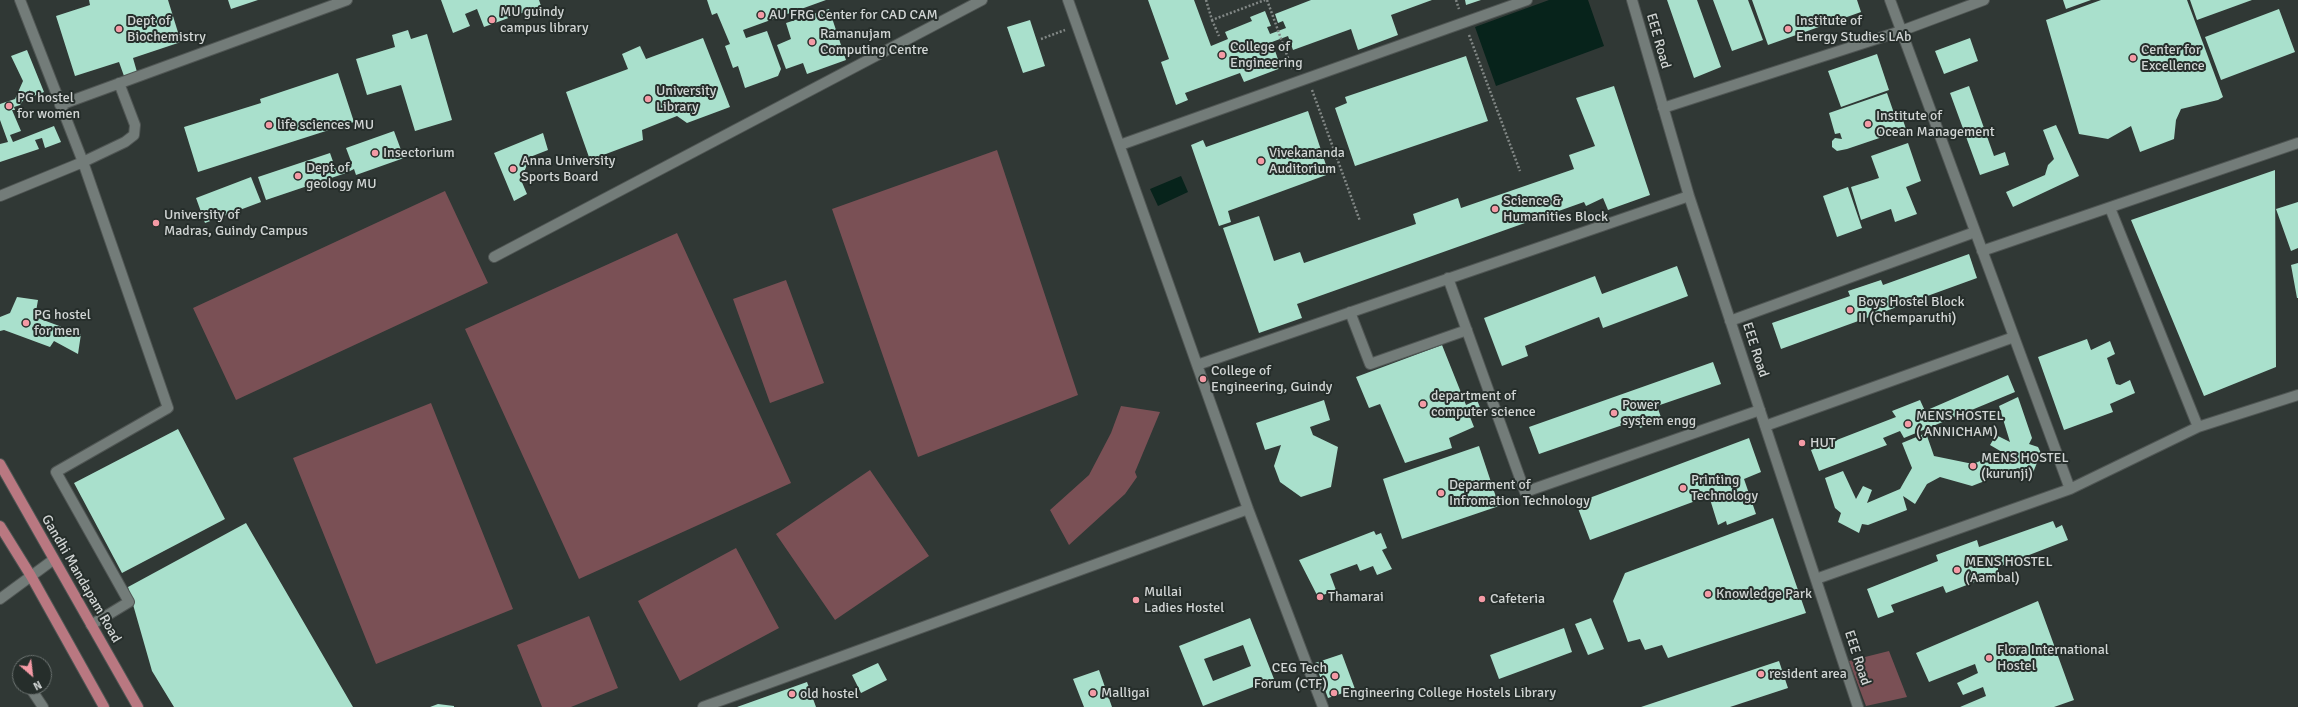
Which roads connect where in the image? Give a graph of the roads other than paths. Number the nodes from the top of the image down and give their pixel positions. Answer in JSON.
{"nodes":[{"id":1,"x":20,"y":0,"type":"edge"},
{"id":2,"x":347,"y":0,"type":"edge"},
{"id":3,"x":982,"y":0,"type":"edge"},
{"id":4,"x":1068,"y":0,"type":"edge"},
{"id":5,"x":1527,"y":0,"type":"edge"},
{"id":6,"x":1632,"y":0,"type":"edge"},
{"id":7,"x":1890,"y":0,"type":"edge"},
{"id":8,"x":1984,"y":0,"type":"edge"},
{"id":9,"x":1901,"y":31,"type":"junction"},
{"id":10,"x":119,"y":83,"type":"junction"},
{"id":11,"x":60,"y":105,"type":"junction"},
{"id":12,"x":1663,"y":108,"type":"junction"},
{"id":13,"x":2298,"y":143,"type":"edge"},
{"id":14,"x":1120,"y":145,"type":"junction"},
{"id":15,"x":83,"y":162,"type":"junction"},
{"id":16,"x":0,"y":196,"type":"edge"},
{"id":17,"x":1689,"y":196,"type":"junction"},
{"id":18,"x":2110,"y":208,"type":"junction"},
{"id":19,"x":1975,"y":232,"type":"junction"},
{"id":20,"x":1982,"y":251,"type":"junction"},
{"id":21,"x":494,"y":257,"type":"dead end"},
{"id":22,"x":1448,"y":278,"type":"junction"},
{"id":23,"x":1350,"y":312,"type":"junction"},
{"id":24,"x":1730,"y":320,"type":"junction"},
{"id":25,"x":1467,"y":330,"type":"junction"},
{"id":26,"x":2014,"y":337,"type":"junction"},
{"id":27,"x":1197,"y":364,"type":"junction"},
{"id":28,"x":2298,"y":395,"type":"edge"},
{"id":29,"x":1760,"y":410,"type":"junction"},
{"id":30,"x":1765,"y":426,"type":"junction"},
{"id":31,"x":2198,"y":427,"type":"junction"},
{"id":32,"x":0,"y":464,"type":"edge"},
{"id":33,"x":2070,"y":489,"type":"junction"},
{"id":34,"x":1248,"y":509,"type":"junction"},
{"id":35,"x":0,"y":526,"type":"edge"},
{"id":36,"x":53,"y":560,"type":"junction"},
{"id":37,"x":31,"y":576,"type":"junction"},
{"id":38,"x":1816,"y":579,"type":"junction"},
{"id":39,"x":0,"y":599,"type":"edge"},
{"id":40,"x":91,"y":625,"type":"junction"},
{"id":41,"x":35,"y":695,"type":"edge"},
{"id":42,"x":43,"y":707,"type":"edge"},
{"id":43,"x":104,"y":707,"type":"edge"},
{"id":44,"x":138,"y":707,"type":"edge"},
{"id":45,"x":703,"y":707,"type":"edge"},
{"id":46,"x":1323,"y":707,"type":"edge"},
{"id":47,"x":1858,"y":707,"type":"edge"}],
"edges":[{"from":1,"to":11,"type":"lane"},
{"from":2,"to":10,"type":"lane"},
{"from":3,"to":21,"type":"lane"},
{"from":4,"to":14,"type":"lane"},
{"from":5,"to":14,"type":"lane"},
{"from":6,"to":12,"type":"lane","name":"EEE Road"},
{"from":7,"to":9,"type":"lane"},
{"from":8,"to":9,"type":"lane"},
{"from":9,"to":12,"type":"lane"},
{"from":9,"to":19,"type":"lane"},
{"from":10,"to":11,"type":"lane"},
{"from":10,"to":15,"type":"lane"},
{"from":11,"to":15,"type":"lane"},
{"from":12,"to":17,"type":"lane","name":"EEE Road"},
{"from":13,"to":18,"type":"lane"},
{"from":14,"to":27,"type":"lane"},
{"from":15,"to":16,"type":"lane"},
{"from":15,"to":40,"type":"lane"},
{"from":17,"to":22,"type":"lane"},
{"from":17,"to":24,"type":"lane","name":"EEE Road"},
{"from":18,"to":20,"type":"lane"},
{"from":18,"to":31,"type":"lane"},
{"from":19,"to":20,"type":"lane"},
{"from":19,"to":24,"type":"lane"},
{"from":20,"to":26,"type":"lane"},
{"from":22,"to":23,"type":"lane"},
{"from":22,"to":25,"type":"lane"},
{"from":23,"to":25,"type":"lane"},
{"from":23,"to":27,"type":"lane"},
{"from":24,"to":29,"type":"lane","name":"EEE Road"},
{"from":25,"to":29,"type":"lane"},
{"from":26,"to":30,"type":"lane"},
{"from":26,"to":33,"type":"lane"},
{"from":27,"to":34,"type":"lane"},
{"from":28,"to":31,"type":"lane"},
{"from":29,"to":30,"type":"lane","name":"EEE Road"},
{"from":30,"to":38,"type":"lane","name":"EEE Road"},
{"from":31,"to":33,"type":"lane"},
{"from":32,"to":36,"type":"main road","name":"Gandhi Mandapam Road"},
{"from":33,"to":38,"type":"lane"},
{"from":34,"to":45,"type":"lane"},
{"from":34,"to":46,"type":"lane"},
{"from":35,"to":37,"type":"main road"},
{"from":36,"to":37,"type":"lane"},
{"from":36,"to":40,"type":"main road","name":"Gandhi Mandapam Road"},
{"from":37,"to":39,"type":"lane"},
{"from":37,"to":43,"type":"main road"},
{"from":38,"to":47,"type":"lane","name":"EEE Road"},
{"from":40,"to":44,"type":"main road","name":"Gandhi Mandapam Road"},
{"from":41,"to":42,"type":"lane"}]}
